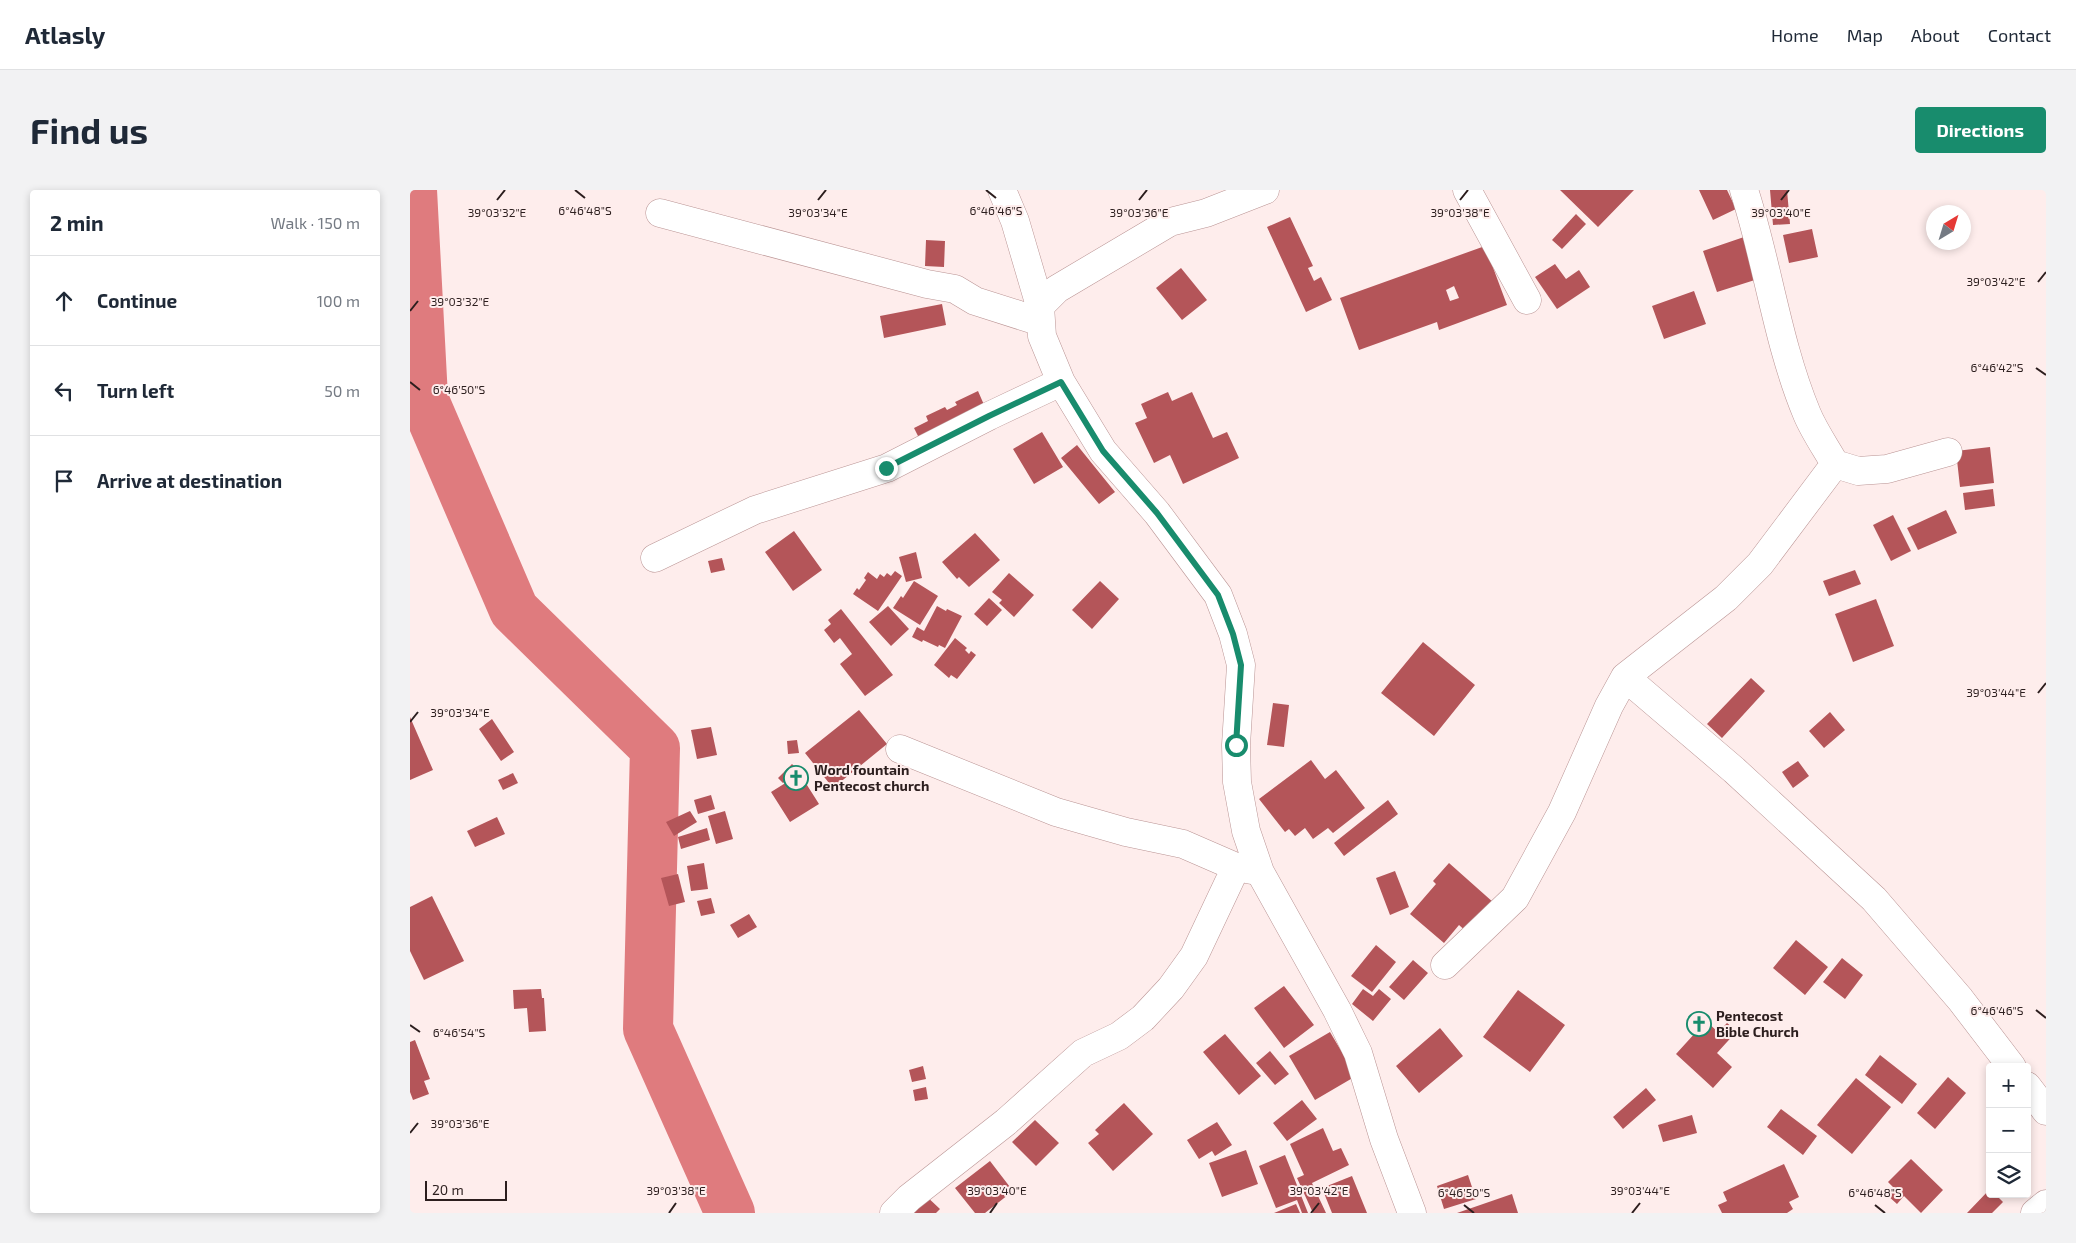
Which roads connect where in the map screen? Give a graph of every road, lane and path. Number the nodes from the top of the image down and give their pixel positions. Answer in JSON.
{"nodes":[{"id":1,"x":1002,"y":190,"type":"edge"},
{"id":2,"x":1265,"y":190,"type":"edge"},
{"id":3,"x":1467,"y":190,"type":"edge"},
{"id":4,"x":1744,"y":190,"type":"edge"},
{"id":5,"x":660,"y":213,"type":"dead end"},
{"id":6,"x":1527,"y":300,"type":"dead end"},
{"id":7,"x":1041,"y":314,"type":"junction"},
{"id":8,"x":1061,"y":382,"type":"junction"},
{"id":9,"x":1948,"y":452,"type":"dead end"},
{"id":10,"x":1835,"y":464,"type":"junction"},
{"id":11,"x":655,"y":558,"type":"dead end"},
{"id":12,"x":1625,"y":677,"type":"junction"},
{"id":13,"x":900,"y":749,"type":"dead end"},
{"id":14,"x":1248,"y":869,"type":"junction"},
{"id":15,"x":1445,"y":965,"type":"dead end"},
{"id":16,"x":2009,"y":1063,"type":"edge"},
{"id":17,"x":2031,"y":1091,"type":"edge"},
{"id":18,"x":2046,"y":1110,"type":"edge"},
{"id":19,"x":2046,"y":1204,"type":"edge"},
{"id":20,"x":894,"y":1213,"type":"edge"},
{"id":21,"x":1412,"y":1213,"type":"edge"},
{"id":22,"x":2035,"y":1213,"type":"edge"}],
"edges":[{"from":1,"to":7,"type":"street"},
{"from":2,"to":7,"type":"street"},
{"from":3,"to":6,"type":"street"},
{"from":4,"to":10,"type":"street"},
{"from":5,"to":7,"type":"street"},
{"from":7,"to":8,"type":"street"},
{"from":8,"to":11,"type":"street"},
{"from":8,"to":14,"type":"street"},
{"from":9,"to":10,"type":"street"},
{"from":10,"to":12,"type":"street"},
{"from":12,"to":15,"type":"street"},
{"from":12,"to":16,"type":"street"},
{"from":13,"to":14,"type":"street"},
{"from":14,"to":20,"type":"street"},
{"from":14,"to":21,"type":"street"},
{"from":17,"to":18,"type":"street"},
{"from":19,"to":22,"type":"street"}]}
